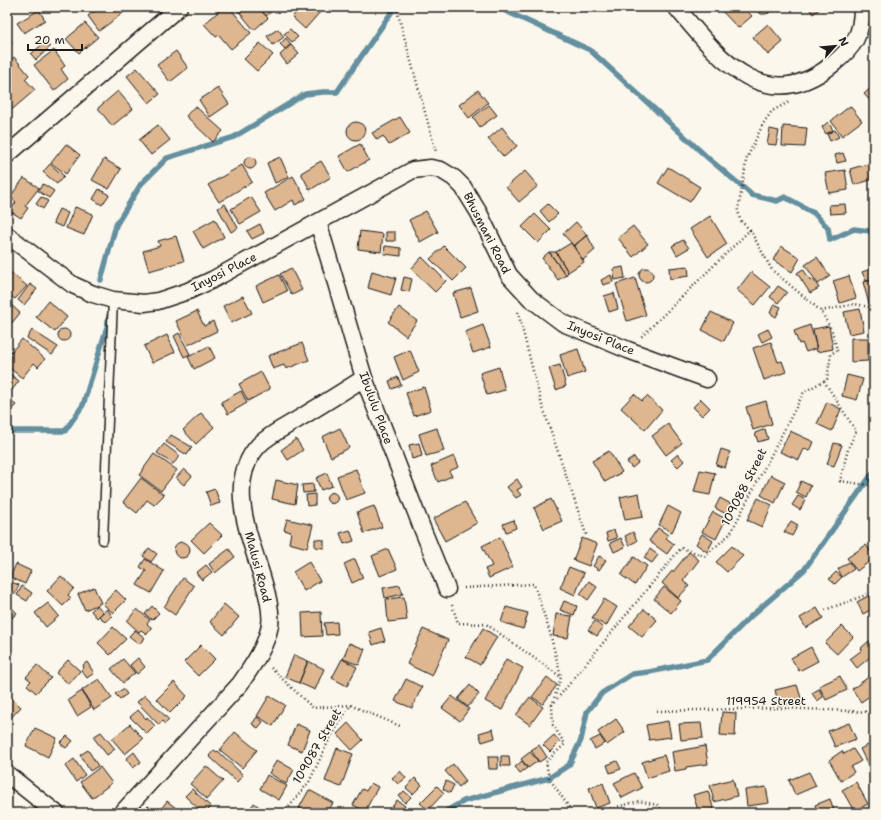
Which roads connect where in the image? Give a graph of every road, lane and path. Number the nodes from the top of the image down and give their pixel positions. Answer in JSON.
{"nodes":[{"id":1,"x":179,"y":7,"type":"edge"},
{"id":2,"x":396,"y":7,"type":"edge"},
{"id":3,"x":676,"y":7,"type":"edge"},
{"id":4,"x":862,"y":7,"type":"edge"},
{"id":5,"x":787,"y":85,"type":"junction"},
{"id":6,"x":7,"y":155,"type":"edge"},
{"id":7,"x":441,"y":170,"type":"junction"},
{"id":8,"x":318,"y":222,"type":"junction"},
{"id":9,"x":750,"y":230,"type":"junction"},
{"id":10,"x":7,"y":235,"type":"edge"},
{"id":11,"x":509,"y":275,"type":"joint"},
{"id":12,"x":113,"y":300,"type":"junction"},
{"id":13,"x":517,"y":305,"type":"dead end"},
{"id":14,"x":874,"y":308,"type":"edge"},
{"id":15,"x":821,"y":311,"type":"junction"},
{"id":16,"x":628,"y":350,"type":"junction"},
{"id":17,"x":364,"y":378,"type":"junction"},
{"id":18,"x":707,"y":380,"type":"dead end"},
{"id":19,"x":824,"y":381,"type":"junction"},
{"id":20,"x":874,"y":486,"type":"edge"},
{"id":21,"x":587,"y":537,"type":"dead end"},
{"id":22,"x":103,"y":540,"type":"dead end"},
{"id":23,"x":448,"y":589,"type":"junction"},
{"id":24,"x":874,"y":592,"type":"edge"},
{"id":25,"x":825,"y":610,"type":"dead end"},
{"id":26,"x":256,"y":661,"type":"junction"},
{"id":27,"x":561,"y":677,"type":"junction"},
{"id":28,"x":350,"y":705,"type":"junction"},
{"id":29,"x":552,"y":705,"type":"junction"},
{"id":30,"x":657,"y":711,"type":"dead end"},
{"id":31,"x":874,"y":712,"type":"edge"},
{"id":32,"x":400,"y":726,"type":"dead end"},
{"id":33,"x":7,"y":774,"type":"edge"},
{"id":34,"x":56,"y":813,"type":"edge"},
{"id":35,"x":122,"y":813,"type":"edge"},
{"id":36,"x":284,"y":813,"type":"edge"},
{"id":37,"x":573,"y":813,"type":"edge"},
{"id":38,"x":595,"y":813,"type":"edge"},
{"id":39,"x":665,"y":813,"type":"edge"},
{"id":40,"x":768,"y":813,"type":"edge"},
{"id":41,"x":788,"y":813,"type":"edge"}],
"edges":[{"from":1,"to":6,"type":"street"},
{"from":2,"to":7,"type":"path"},
{"from":3,"to":5,"type":"street"},
{"from":4,"to":5,"type":"street"},
{"from":5,"to":9,"type":"path"},
{"from":7,"to":8,"type":"street","name":"Inyosi Place"},
{"from":7,"to":11,"type":"street","name":"Bhusmani Road"},
{"from":8,"to":12,"type":"street","name":"Inyosi Place"},
{"from":8,"to":17,"type":"street","name":"Ibululu Place"},
{"from":9,"to":15,"type":"path"},
{"from":9,"to":16,"type":"path"},
{"from":10,"to":12,"type":"street","name":"Inyosi Place"},
{"from":11,"to":16,"type":"street","name":"Inyosi Place"},
{"from":12,"to":22,"type":"lane"},
{"from":13,"to":21,"type":"path"},
{"from":14,"to":15,"type":"path"},
{"from":15,"to":19,"type":"path"},
{"from":16,"to":18,"type":"street","name":"Inyosi Place"},
{"from":17,"to":23,"type":"street","name":"Ibululu Place"},
{"from":17,"to":26,"type":"street","name":"Malusi Road"},
{"from":19,"to":20,"type":"path"},
{"from":19,"to":29,"type":"path","name":"109088 Street"},
{"from":23,"to":27,"type":"path"},
{"from":23,"to":27,"type":"path"},
{"from":24,"to":25,"type":"path"},
{"from":26,"to":28,"type":"path","name":"109087 Street"},
{"from":26,"to":35,"type":"street","name":"Malusi Road"},
{"from":27,"to":29,"type":"path"},
{"from":28,"to":32,"type":"path","name":"109087 Street"},
{"from":28,"to":36,"type":"path","name":"109087 Street"},
{"from":29,"to":37,"type":"path"},
{"from":30,"to":31,"type":"path","name":"119954 Street"},
{"from":33,"to":34,"type":"street"},
{"from":38,"to":39,"type":"path"},
{"from":40,"to":41,"type":"path"}]}
